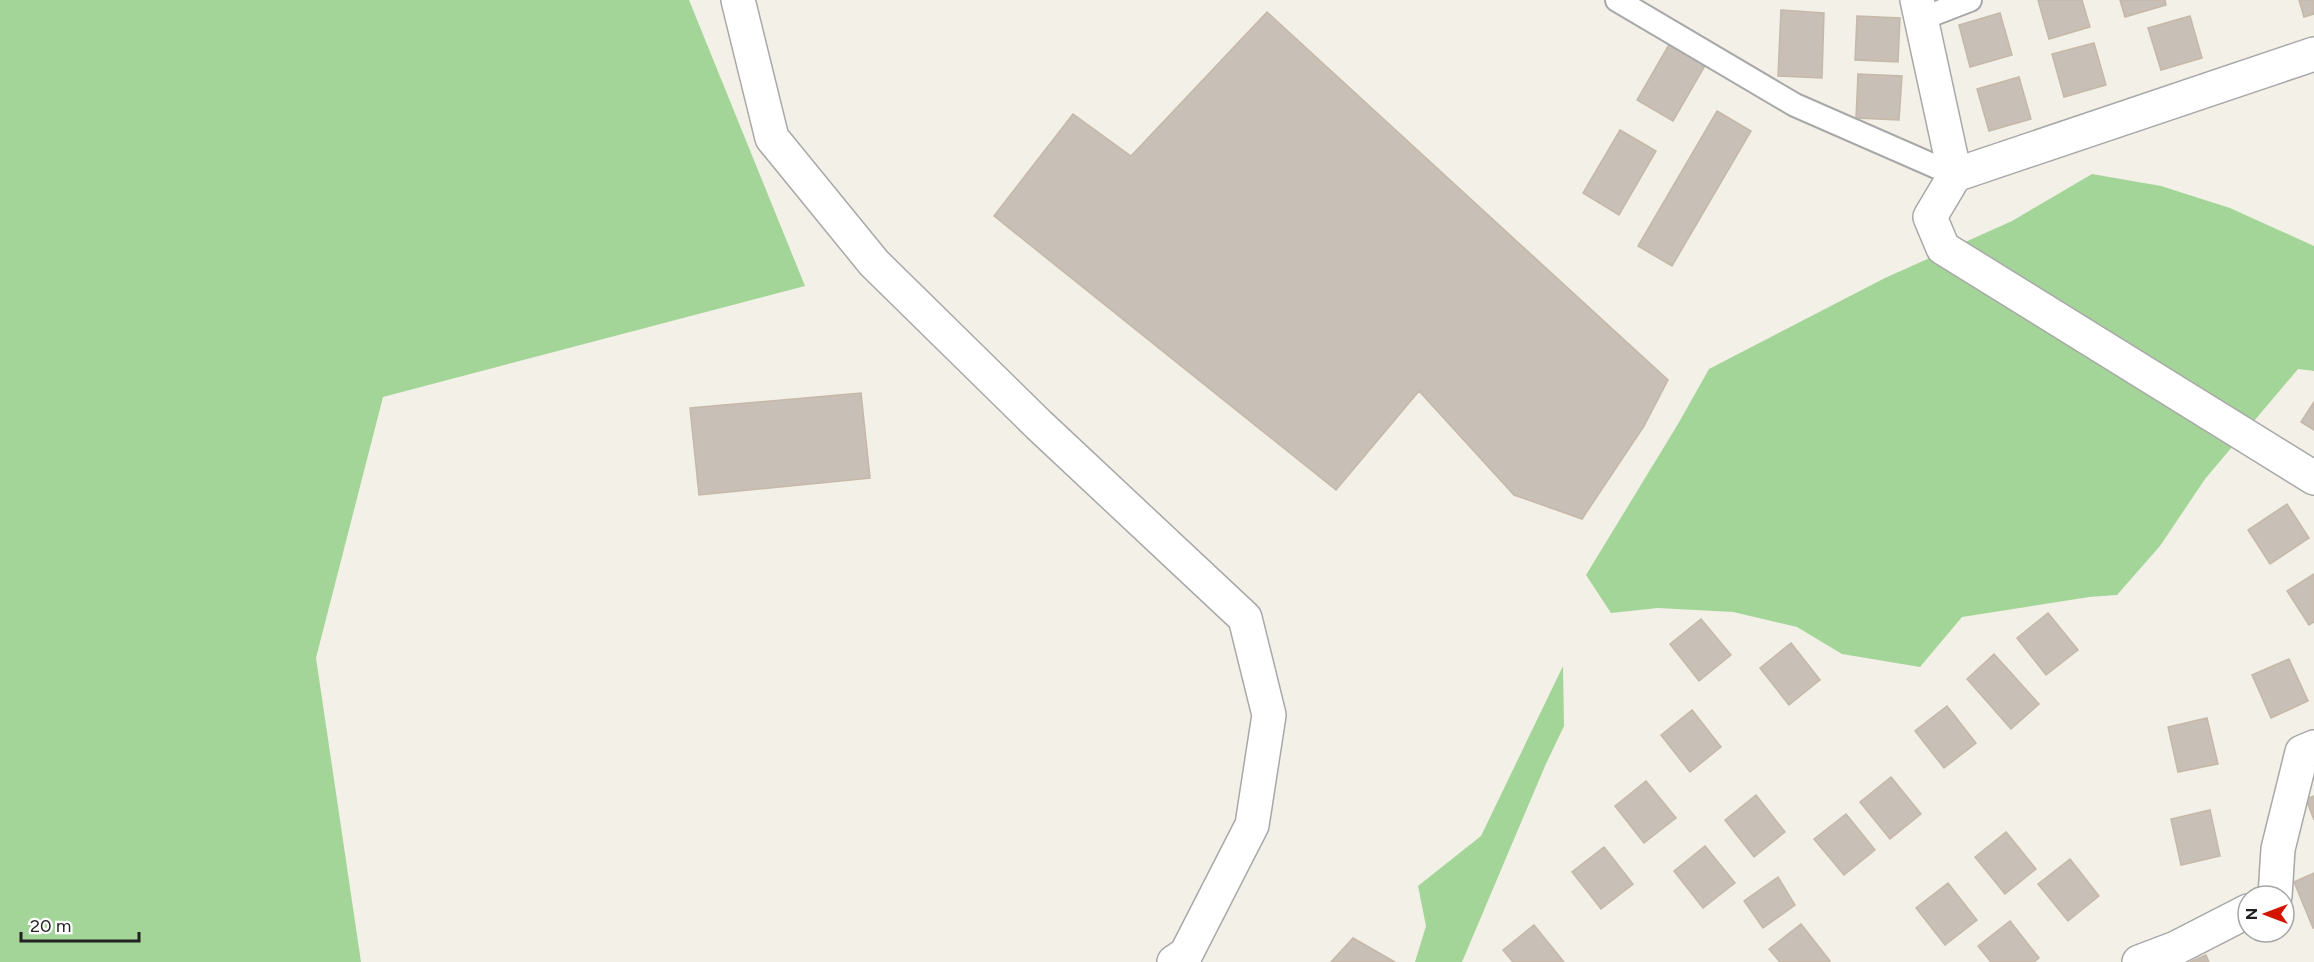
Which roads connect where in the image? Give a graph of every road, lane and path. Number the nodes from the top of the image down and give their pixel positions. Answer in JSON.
{"nodes":[{"id":1,"x":738,"y":0,"type":"edge"},
{"id":2,"x":1617,"y":0,"type":"edge"},
{"id":3,"x":1970,"y":0,"type":"edge"},
{"id":4,"x":1919,"y":9,"type":"edge"},
{"id":5,"x":2314,"y":54,"type":"edge"},
{"id":6,"x":1955,"y":175,"type":"junction"},
{"id":7,"x":2314,"y":478,"type":"edge"},
{"id":8,"x":2314,"y":747,"type":"edge"},
{"id":9,"x":2276,"y":884,"type":"edge"},
{"id":10,"x":2236,"y":917,"type":"edge"},
{"id":11,"x":1174,"y":962,"type":"edge"},
{"id":12,"x":2139,"y":962,"type":"edge"}],
"edges":[{"from":1,"to":11,"type":"street"},
{"from":2,"to":6,"type":"lane"},
{"from":3,"to":4,"type":"lane"},
{"from":4,"to":6,"type":"street"},
{"from":5,"to":6,"type":"street"},
{"from":6,"to":7,"type":"street"},
{"from":8,"to":9,"type":"street"},
{"from":10,"to":12,"type":"street"}]}
